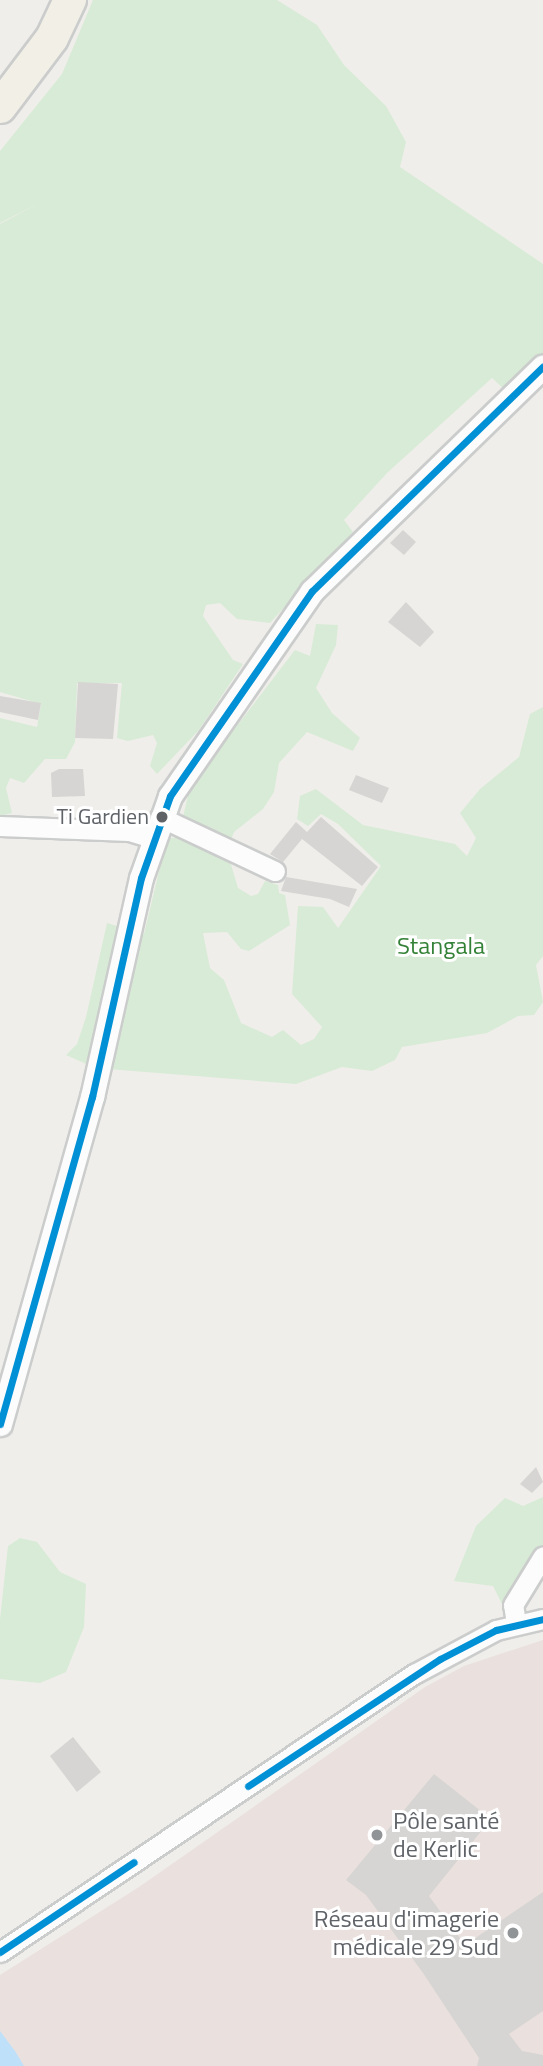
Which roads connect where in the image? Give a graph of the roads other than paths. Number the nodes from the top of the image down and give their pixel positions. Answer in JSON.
{"nodes":[{"id":1,"x":70,"y":0,"type":"edge"},
{"id":2,"x":0,"y":107,"type":"edge"},
{"id":3,"x":543,"y":366,"type":"edge"},
{"id":4,"x":0,"y":826,"type":"edge"},
{"id":5,"x":156,"y":828,"type":"junction"},
{"id":6,"x":275,"y":871,"type":"dead end"},
{"id":7,"x":0,"y":1424,"type":"edge"},
{"id":8,"x":543,"y":1556,"type":"edge"},
{"id":9,"x":543,"y":1619,"type":"edge"},
{"id":10,"x":516,"y":1623,"type":"junction"},
{"id":11,"x":0,"y":1952,"type":"edge"}],
"edges":[{"from":1,"to":2,"type":"highway"},
{"from":3,"to":5,"type":"street"},
{"from":4,"to":5,"type":"street"},
{"from":5,"to":6,"type":"street"},
{"from":5,"to":7,"type":"street"},
{"from":8,"to":10,"type":"street"},
{"from":9,"to":10,"type":"street"},
{"from":10,"to":11,"type":"street"}]}
